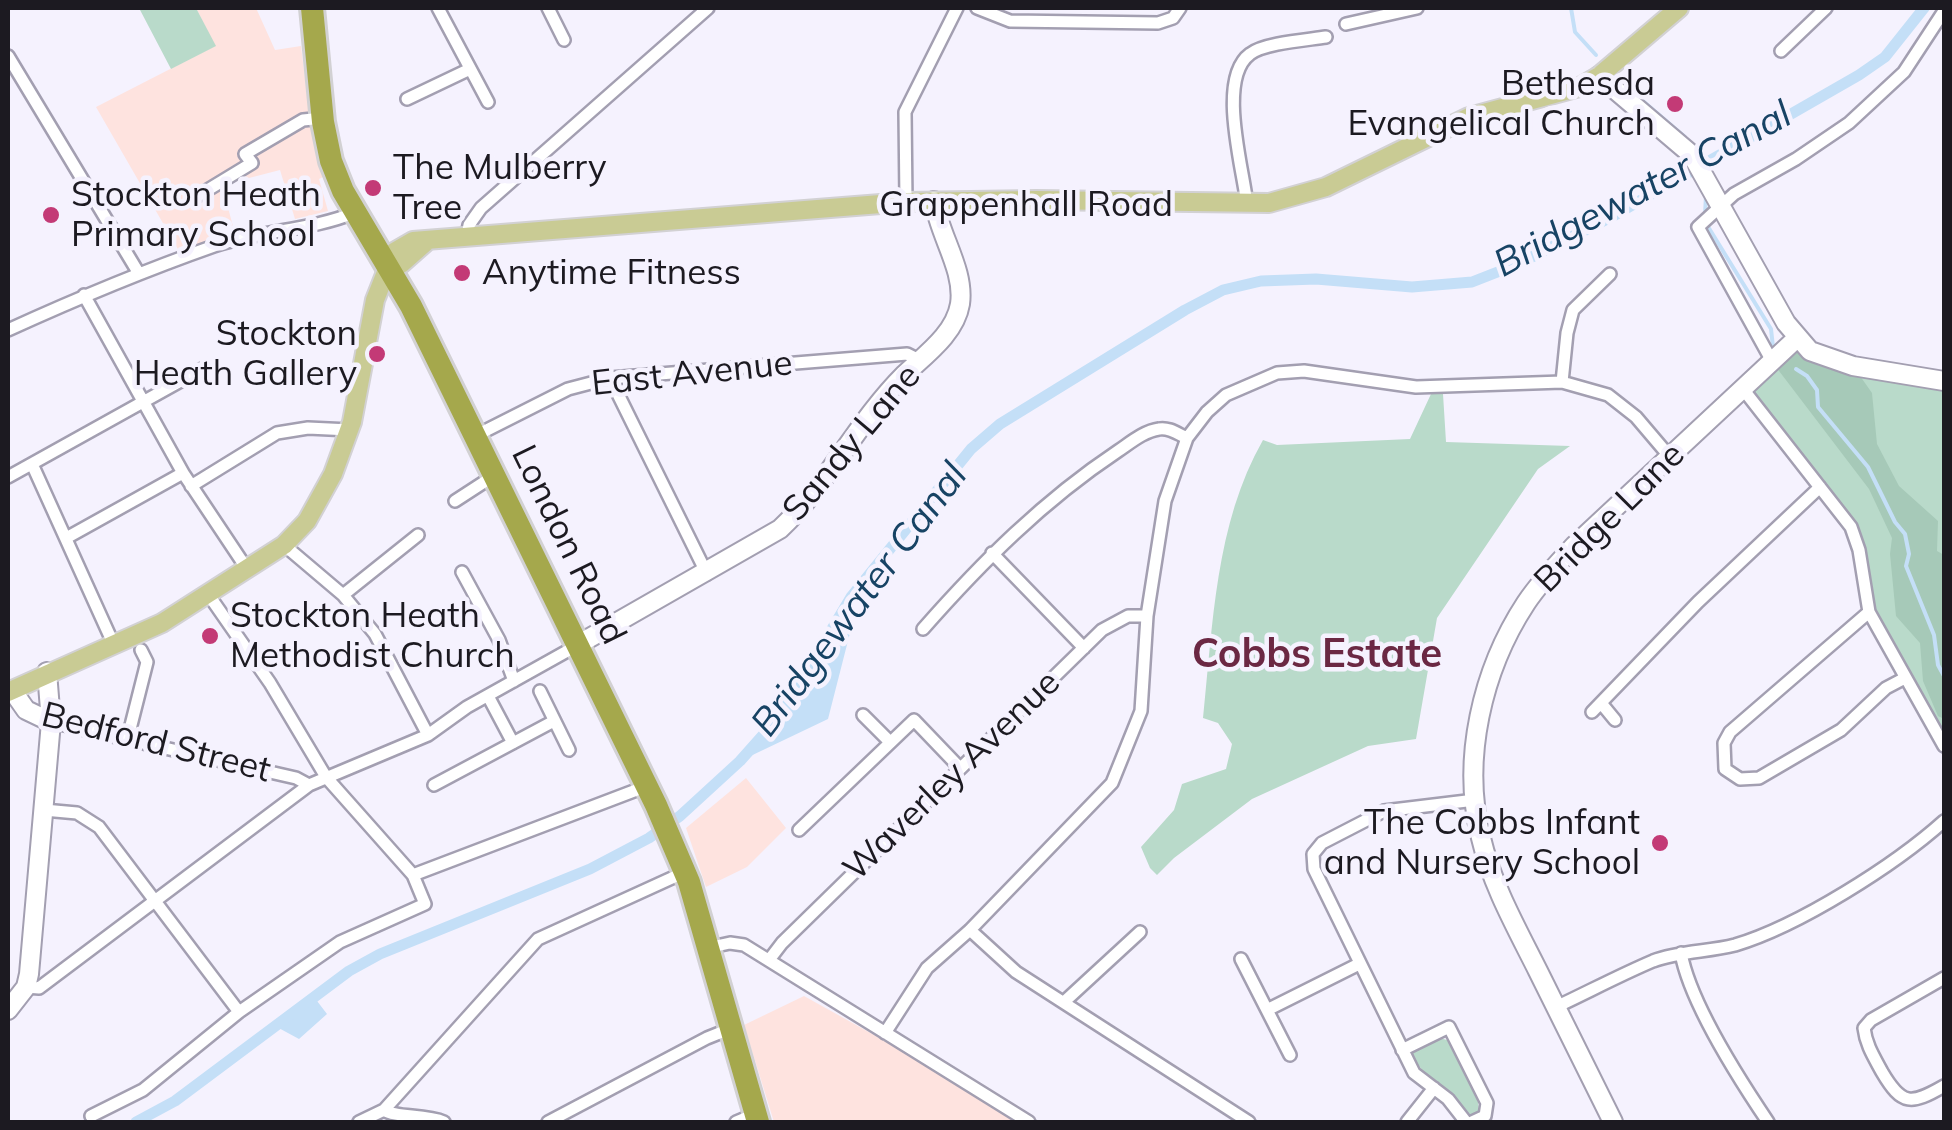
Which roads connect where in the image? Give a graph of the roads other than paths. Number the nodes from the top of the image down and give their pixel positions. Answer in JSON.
{"nodes":[{"id":1,"x":312,"y":8,"type":"edge"},
{"id":2,"x":438,"y":8,"type":"edge"},
{"id":3,"x":548,"y":8,"type":"edge"},
{"id":4,"x":708,"y":8,"type":"edge"},
{"id":5,"x":956,"y":8,"type":"edge"},
{"id":6,"x":978,"y":8,"type":"edge"},
{"id":7,"x":1180,"y":8,"type":"edge"},
{"id":8,"x":1418,"y":8,"type":"edge"},
{"id":9,"x":1680,"y":8,"type":"edge"},
{"id":10,"x":1826,"y":8,"type":"edge"},
{"id":11,"x":1944,"y":11,"type":"edge"},
{"id":12,"x":1346,"y":24,"type":"dead end"},
{"id":13,"x":1326,"y":37,"type":"dead end"},
{"id":14,"x":564,"y":40,"type":"dead end"},
{"id":15,"x":1781,"y":50,"type":"dead end"},
{"id":16,"x":8,"y":56,"type":"edge"},
{"id":17,"x":470,"y":70,"type":"junction"},
{"id":18,"x":1599,"y":76,"type":"junction"},
{"id":19,"x":407,"y":98,"type":"dead end"},
{"id":20,"x":488,"y":102,"type":"dead end"},
{"id":21,"x":312,"y":119,"type":"dead end"},
{"id":22,"x":196,"y":197,"type":"dead end"},
{"id":23,"x":934,"y":201,"type":"junction"},
{"id":24,"x":906,"y":202,"type":"junction"},
{"id":25,"x":1247,"y":205,"type":"junction"},
{"id":26,"x":1716,"y":210,"type":"junction"},
{"id":27,"x":356,"y":212,"type":"junction"},
{"id":28,"x":466,"y":235,"type":"junction"},
{"id":29,"x":389,"y":265,"type":"junction"},
{"id":30,"x":138,"y":272,"type":"junction"},
{"id":31,"x":1610,"y":274,"type":"dead end"},
{"id":32,"x":84,"y":295,"type":"junction"},
{"id":33,"x":8,"y":330,"type":"edge"},
{"id":34,"x":1797,"y":338,"type":"junction"},
{"id":35,"x":919,"y":360,"type":"junction"},
{"id":36,"x":1772,"y":362,"type":"junction"},
{"id":37,"x":204,"y":368,"type":"dead end"},
{"id":38,"x":610,"y":378,"type":"junction"},
{"id":39,"x":1562,"y":382,"type":"junction"},
{"id":40,"x":1944,"y":382,"type":"edge"},
{"id":41,"x":1743,"y":390,"type":"junction"},
{"id":42,"x":142,"y":403,"type":"junction"},
{"id":43,"x":350,"y":430,"type":"junction"},
{"id":44,"x":475,"y":436,"type":"junction"},
{"id":45,"x":1187,"y":438,"type":"junction"},
{"id":46,"x":1670,"y":456,"type":"junction"},
{"id":47,"x":32,"y":464,"type":"junction"},
{"id":48,"x":183,"y":473,"type":"junction"},
{"id":49,"x":495,"y":476,"type":"junction"},
{"id":50,"x":8,"y":477,"type":"edge"},
{"id":51,"x":191,"y":486,"type":"junction"},
{"id":52,"x":1820,"y":488,"type":"junction"},
{"id":53,"x":455,"y":500,"type":"dead end"},
{"id":54,"x":418,"y":535,"type":"dead end"},
{"id":55,"x":68,"y":537,"type":"junction"},
{"id":56,"x":284,"y":545,"type":"junction"},
{"id":57,"x":992,"y":553,"type":"junction"},
{"id":58,"x":246,"y":569,"type":"junction"},
{"id":59,"x":462,"y":572,"type":"dead end"},
{"id":60,"x":707,"y":574,"type":"junction"},
{"id":61,"x":208,"y":594,"type":"junction"},
{"id":62,"x":343,"y":595,"type":"junction"},
{"id":63,"x":1869,"y":612,"type":"junction"},
{"id":64,"x":1147,"y":616,"type":"junction"},
{"id":65,"x":923,"y":629,"type":"dead end"},
{"id":66,"x":114,"y":642,"type":"junction"},
{"id":67,"x":579,"y":644,"type":"junction"},
{"id":68,"x":1084,"y":648,"type":"junction"},
{"id":69,"x":141,"y":650,"type":"dead end"},
{"id":70,"x":47,"y":672,"type":"junction"},
{"id":71,"x":1906,"y":678,"type":"junction"},
{"id":72,"x":514,"y":681,"type":"junction"},
{"id":73,"x":10,"y":691,"type":"edge"},
{"id":74,"x":540,"y":691,"type":"dead end"},
{"id":75,"x":488,"y":696,"type":"junction"},
{"id":76,"x":863,"y":715,"type":"dead end"},
{"id":77,"x":1615,"y":720,"type":"dead end"},
{"id":78,"x":51,"y":722,"type":"junction"},
{"id":79,"x":554,"y":722,"type":"junction"},
{"id":80,"x":428,"y":735,"type":"junction"},
{"id":81,"x":127,"y":741,"type":"junction"},
{"id":82,"x":890,"y":742,"type":"junction"},
{"id":83,"x":514,"y":743,"type":"junction"},
{"id":84,"x":1944,"y":746,"type":"edge"},
{"id":85,"x":568,"y":750,"type":"dead end"},
{"id":86,"x":960,"y":768,"type":"junction"},
{"id":87,"x":326,"y":777,"type":"junction"},
{"id":88,"x":308,"y":785,"type":"junction"},
{"id":89,"x":434,"y":786,"type":"dead end"},
{"id":90,"x":647,"y":786,"type":"junction"},
{"id":91,"x":1475,"y":800,"type":"junction"},
{"id":92,"x":44,"y":810,"type":"junction"},
{"id":93,"x":1944,"y":821,"type":"edge"},
{"id":94,"x":799,"y":830,"type":"dead end"},
{"id":95,"x":684,"y":872,"type":"junction"},
{"id":96,"x":413,"y":874,"type":"junction"},
{"id":97,"x":156,"y":900,"type":"junction"},
{"id":98,"x":970,"y":930,"type":"junction"},
{"id":99,"x":1140,"y":932,"type":"dead end"},
{"id":100,"x":707,"y":948,"type":"junction"},
{"id":101,"x":1681,"y":953,"type":"junction"},
{"id":102,"x":769,"y":960,"type":"junction"},
{"id":103,"x":1242,"y":960,"type":"dead end"},
{"id":104,"x":1359,"y":964,"type":"junction"},
{"id":105,"x":1944,"y":978,"type":"edge"},
{"id":106,"x":26,"y":987,"type":"junction"},
{"id":107,"x":1064,"y":1002,"type":"junction"},
{"id":108,"x":1556,"y":1007,"type":"junction"},
{"id":109,"x":8,"y":1010,"type":"edge"},
{"id":110,"x":1267,"y":1010,"type":"junction"},
{"id":111,"x":239,"y":1012,"type":"junction"},
{"id":112,"x":732,"y":1028,"type":"junction"},
{"id":113,"x":884,"y":1033,"type":"junction"},
{"id":114,"x":1402,"y":1050,"type":"junction"},
{"id":115,"x":1290,"y":1055,"type":"dead end"},
{"id":116,"x":1944,"y":1086,"type":"edge"},
{"id":117,"x":1434,"y":1088,"type":"junction"},
{"id":118,"x":384,"y":1110,"type":"junction"},
{"id":119,"x":92,"y":1116,"type":"dead end"},
{"id":120,"x":750,"y":1120,"type":"edge"},
{"id":121,"x":359,"y":1122,"type":"edge"},
{"id":122,"x":444,"y":1122,"type":"edge"},
{"id":123,"x":548,"y":1122,"type":"edge"},
{"id":124,"x":1029,"y":1122,"type":"edge"},
{"id":125,"x":1249,"y":1122,"type":"edge"},
{"id":126,"x":1408,"y":1122,"type":"edge"},
{"id":127,"x":1469,"y":1122,"type":"edge"},
{"id":128,"x":1613,"y":1122,"type":"edge"},
{"id":129,"x":1768,"y":1122,"type":"edge"}],
"edges":[{"from":1,"to":27,"type":"highway","name":"London Road"},
{"from":2,"to":17,"type":"street"},
{"from":3,"to":14,"type":"street"},
{"from":4,"to":28,"type":"street"},
{"from":5,"to":24,"type":"street"},
{"from":6,"to":7,"type":"street"},
{"from":8,"to":12,"type":"street"},
{"from":9,"to":18,"type":"main road","name":"Grappenhall Road"},
{"from":10,"to":15,"type":"street"},
{"from":11,"to":26,"type":"street"},
{"from":13,"to":25,"type":"street"},
{"from":16,"to":30,"type":"street"},
{"from":17,"to":19,"type":"street"},
{"from":17,"to":20,"type":"street"},
{"from":18,"to":25,"type":"main road","name":"Grappenhall Road"},
{"from":18,"to":26,"type":"street"},
{"from":21,"to":22,"type":"street"},
{"from":23,"to":24,"type":"main road","name":"Grappenhall Road"},
{"from":23,"to":25,"type":"main road","name":"Grappenhall Road"},
{"from":23,"to":35,"type":"street","name":"Sandy Lane"},
{"from":24,"to":28,"type":"main road","name":"Grappenhall Road"},
{"from":26,"to":34,"type":"street"},
{"from":26,"to":36,"type":"street"},
{"from":27,"to":29,"type":"highway","name":"London Road"},
{"from":27,"to":30,"type":"street"},
{"from":28,"to":29,"type":"main road","name":"Grappenhall Road"},
{"from":29,"to":43,"type":"main road"},
{"from":29,"to":44,"type":"highway","name":"London Road"},
{"from":30,"to":32,"type":"street"},
{"from":31,"to":39,"type":"street"},
{"from":32,"to":33,"type":"street"},
{"from":32,"to":42,"type":"street"},
{"from":34,"to":36,"type":"street","name":"Bridge Lane"},
{"from":34,"to":40,"type":"street"},
{"from":35,"to":38,"type":"street","name":"East Avenue"},
{"from":35,"to":60,"type":"street","name":"Sandy Lane"},
{"from":36,"to":41,"type":"street","name":"Bridge Lane"},
{"from":37,"to":42,"type":"street"},
{"from":38,"to":44,"type":"street","name":"East Avenue"},
{"from":38,"to":60,"type":"street"},
{"from":39,"to":45,"type":"street"},
{"from":39,"to":46,"type":"street"},
{"from":41,"to":46,"type":"street","name":"Bridge Lane"},
{"from":41,"to":52,"type":"street"},
{"from":42,"to":47,"type":"street"},
{"from":42,"to":48,"type":"street"},
{"from":43,"to":51,"type":"street"},
{"from":43,"to":56,"type":"main road"},
{"from":44,"to":49,"type":"highway","name":"London Road"},
{"from":45,"to":57,"type":"street"},
{"from":45,"to":64,"type":"street"},
{"from":46,"to":91,"type":"street","name":"Bridge Lane"},
{"from":47,"to":50,"type":"street"},
{"from":47,"to":55,"type":"street"},
{"from":48,"to":51,"type":"street"},
{"from":48,"to":55,"type":"street"},
{"from":49,"to":53,"type":"street"},
{"from":49,"to":67,"type":"highway","name":"London Road"},
{"from":51,"to":58,"type":"street"},
{"from":52,"to":63,"type":"street"},
{"from":52,"to":77,"type":"street"},
{"from":54,"to":62,"type":"street"},
{"from":55,"to":66,"type":"street"},
{"from":56,"to":58,"type":"main road"},
{"from":56,"to":62,"type":"street"},
{"from":57,"to":65,"type":"street"},
{"from":57,"to":68,"type":"street"},
{"from":58,"to":61,"type":"main road"},
{"from":59,"to":72,"type":"street"},
{"from":60,"to":67,"type":"street","name":"Sandy Lane"},
{"from":61,"to":66,"type":"main road"},
{"from":61,"to":87,"type":"street"},
{"from":62,"to":80,"type":"street"},
{"from":63,"to":71,"type":"street"},
{"from":63,"to":71,"type":"street"},
{"from":64,"to":68,"type":"street","name":"Waverley Avenue"},
{"from":64,"to":98,"type":"street"},
{"from":66,"to":70,"type":"main road"},
{"from":67,"to":72,"type":"street"},
{"from":67,"to":90,"type":"highway","name":"London Road"},
{"from":68,"to":86,"type":"street","name":"Waverley Avenue"},
{"from":69,"to":81,"type":"street"},
{"from":70,"to":73,"type":"main road"},
{"from":70,"to":78,"type":"street"},
{"from":71,"to":84,"type":"street"},
{"from":72,"to":75,"type":"street"},
{"from":73,"to":78,"type":"street","name":"Bedford Street"},
{"from":74,"to":79,"type":"street"},
{"from":75,"to":80,"type":"street"},
{"from":75,"to":83,"type":"street"},
{"from":76,"to":82,"type":"street"},
{"from":78,"to":81,"type":"street","name":"Bedford Street"},
{"from":78,"to":92,"type":"street"},
{"from":79,"to":83,"type":"street"},
{"from":79,"to":85,"type":"street"},
{"from":80,"to":87,"type":"street"},
{"from":81,"to":88,"type":"street","name":"Bedford Street"},
{"from":82,"to":86,"type":"street"},
{"from":82,"to":94,"type":"street"},
{"from":83,"to":89,"type":"street"},
{"from":86,"to":102,"type":"street","name":"Waverley Avenue"},
{"from":87,"to":88,"type":"street"},
{"from":87,"to":96,"type":"street"},
{"from":88,"to":97,"type":"street"},
{"from":90,"to":95,"type":"highway","name":"London Road"},
{"from":90,"to":96,"type":"street"},
{"from":91,"to":104,"type":"street"},
{"from":91,"to":108,"type":"street","name":"Bridge Lane"},
{"from":92,"to":97,"type":"street"},
{"from":92,"to":106,"type":"street"},
{"from":93,"to":101,"type":"street"},
{"from":95,"to":100,"type":"highway","name":"London Road"},
{"from":95,"to":118,"type":"street"},
{"from":96,"to":111,"type":"street"},
{"from":97,"to":106,"type":"street"},
{"from":97,"to":111,"type":"street"},
{"from":98,"to":107,"type":"street"},
{"from":98,"to":113,"type":"street"},
{"from":99,"to":107,"type":"street"},
{"from":100,"to":102,"type":"street"},
{"from":100,"to":112,"type":"highway","name":"London Road"},
{"from":101,"to":108,"type":"street"},
{"from":101,"to":129,"type":"street"},
{"from":102,"to":113,"type":"street"},
{"from":103,"to":110,"type":"street"},
{"from":104,"to":110,"type":"street"},
{"from":104,"to":114,"type":"street"},
{"from":105,"to":116,"type":"street"},
{"from":106,"to":109,"type":"street"},
{"from":107,"to":125,"type":"street"},
{"from":108,"to":128,"type":"street","name":"Bridge Lane"},
{"from":110,"to":115,"type":"street"},
{"from":111,"to":119,"type":"street"},
{"from":112,"to":120,"type":"highway","name":"London Road"},
{"from":112,"to":123,"type":"street"},
{"from":113,"to":124,"type":"street"},
{"from":114,"to":117,"type":"street"},
{"from":114,"to":127,"type":"street"},
{"from":117,"to":126,"type":"street"},
{"from":117,"to":127,"type":"street"},
{"from":118,"to":121,"type":"street"},
{"from":118,"to":122,"type":"street"}]}
